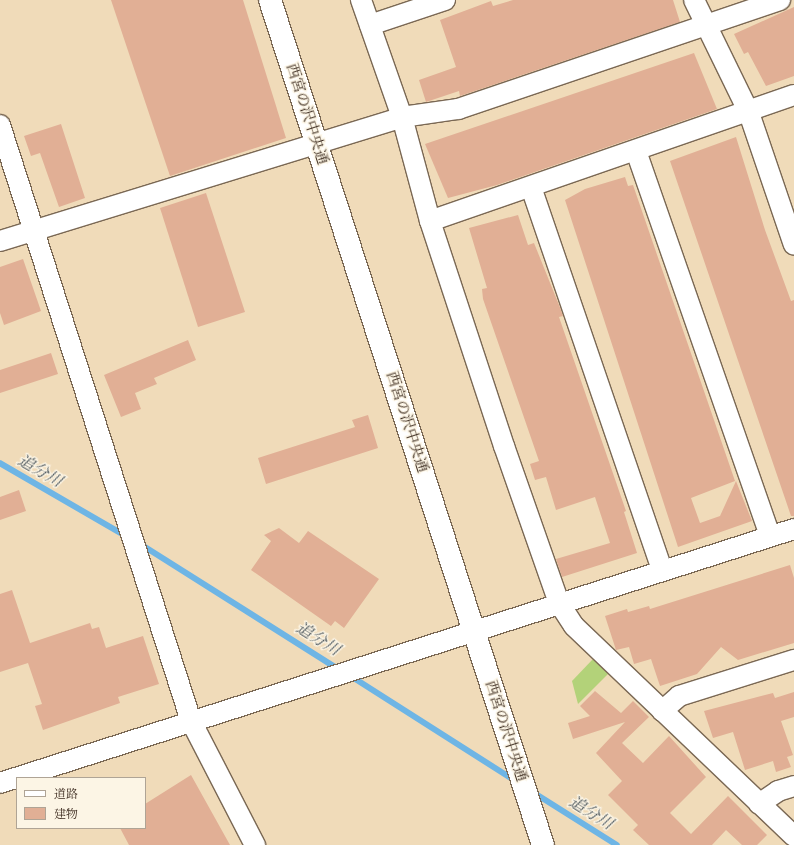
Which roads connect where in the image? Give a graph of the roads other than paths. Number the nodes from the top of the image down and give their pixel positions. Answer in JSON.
{"nodes":[{"id":1,"x":270,"y":0,"type":"edge"},
{"id":2,"x":361,"y":0,"type":"edge"},
{"id":3,"x":445,"y":0,"type":"edge"},
{"id":4,"x":694,"y":0,"type":"edge"},
{"id":5,"x":780,"y":0,"type":"edge"},
{"id":6,"x":370,"y":25,"type":"junction"},
{"id":7,"x":705,"y":28,"type":"junction"},
{"id":8,"x":794,"y":95,"type":"edge"},
{"id":9,"x":749,"y":113,"type":"junction"},
{"id":10,"x":402,"y":117,"type":"junction"},
{"id":11,"x":0,"y":125,"type":"edge"},
{"id":12,"x":316,"y":143,"type":"junction"},
{"id":13,"x":636,"y":151,"type":"junction"},
{"id":14,"x":531,"y":187,"type":"junction"},
{"id":15,"x":430,"y":221,"type":"junction"},
{"id":16,"x":33,"y":230,"type":"junction"},
{"id":17,"x":0,"y":241,"type":"edge"},
{"id":18,"x":794,"y":245,"type":"edge"},
{"id":19,"x":794,"y":529,"type":"edge"},
{"id":20,"x":770,"y":536,"type":"junction"},
{"id":21,"x":662,"y":570,"type":"junction"},
{"id":22,"x":559,"y":603,"type":"junction"},
{"id":23,"x":474,"y":629,"type":"junction"},
{"id":24,"x":794,"y":660,"type":"edge"},
{"id":25,"x":662,"y":711,"type":"junction"},
{"id":26,"x":191,"y":721,"type":"junction"},
{"id":27,"x":18,"y":777,"type":"edge"},
{"id":28,"x":16,"y":778,"type":"edge"},
{"id":29,"x":0,"y":783,"type":"edge"},
{"id":30,"x":794,"y":786,"type":"edge"},
{"id":31,"x":760,"y":804,"type":"junction"},
{"id":32,"x":794,"y":836,"type":"edge"},
{"id":33,"x":255,"y":845,"type":"edge"},
{"id":34,"x":543,"y":845,"type":"edge"}],
"edges":[{"from":1,"to":12,"type":"street","name":"西宮の沢中央通"},
{"from":2,"to":6,"type":"street"},
{"from":3,"to":6,"type":"street"},
{"from":4,"to":7,"type":"street"},
{"from":5,"to":7,"type":"street"},
{"from":6,"to":10,"type":"street"},
{"from":7,"to":9,"type":"street"},
{"from":7,"to":10,"type":"street"},
{"from":8,"to":9,"type":"street"},
{"from":9,"to":13,"type":"street"},
{"from":9,"to":18,"type":"street"},
{"from":10,"to":12,"type":"street"},
{"from":10,"to":15,"type":"street"},
{"from":11,"to":16,"type":"street"},
{"from":12,"to":16,"type":"street"},
{"from":12,"to":23,"type":"street","name":"西宮の沢中央通"},
{"from":13,"to":14,"type":"street"},
{"from":13,"to":20,"type":"street"},
{"from":14,"to":15,"type":"street"},
{"from":14,"to":21,"type":"street"},
{"from":15,"to":22,"type":"street"},
{"from":16,"to":17,"type":"street"},
{"from":16,"to":26,"type":"street"},
{"from":19,"to":20,"type":"street"},
{"from":20,"to":21,"type":"street"},
{"from":21,"to":22,"type":"street"},
{"from":22,"to":23,"type":"street"},
{"from":22,"to":25,"type":"street"},
{"from":23,"to":26,"type":"street"},
{"from":23,"to":34,"type":"street","name":"西宮の沢中央通"},
{"from":24,"to":25,"type":"street"},
{"from":25,"to":31,"type":"street"},
{"from":26,"to":27,"type":"street"},
{"from":26,"to":33,"type":"street"},
{"from":28,"to":29,"type":"street"},
{"from":30,"to":31,"type":"street"},
{"from":31,"to":32,"type":"street"}]}
